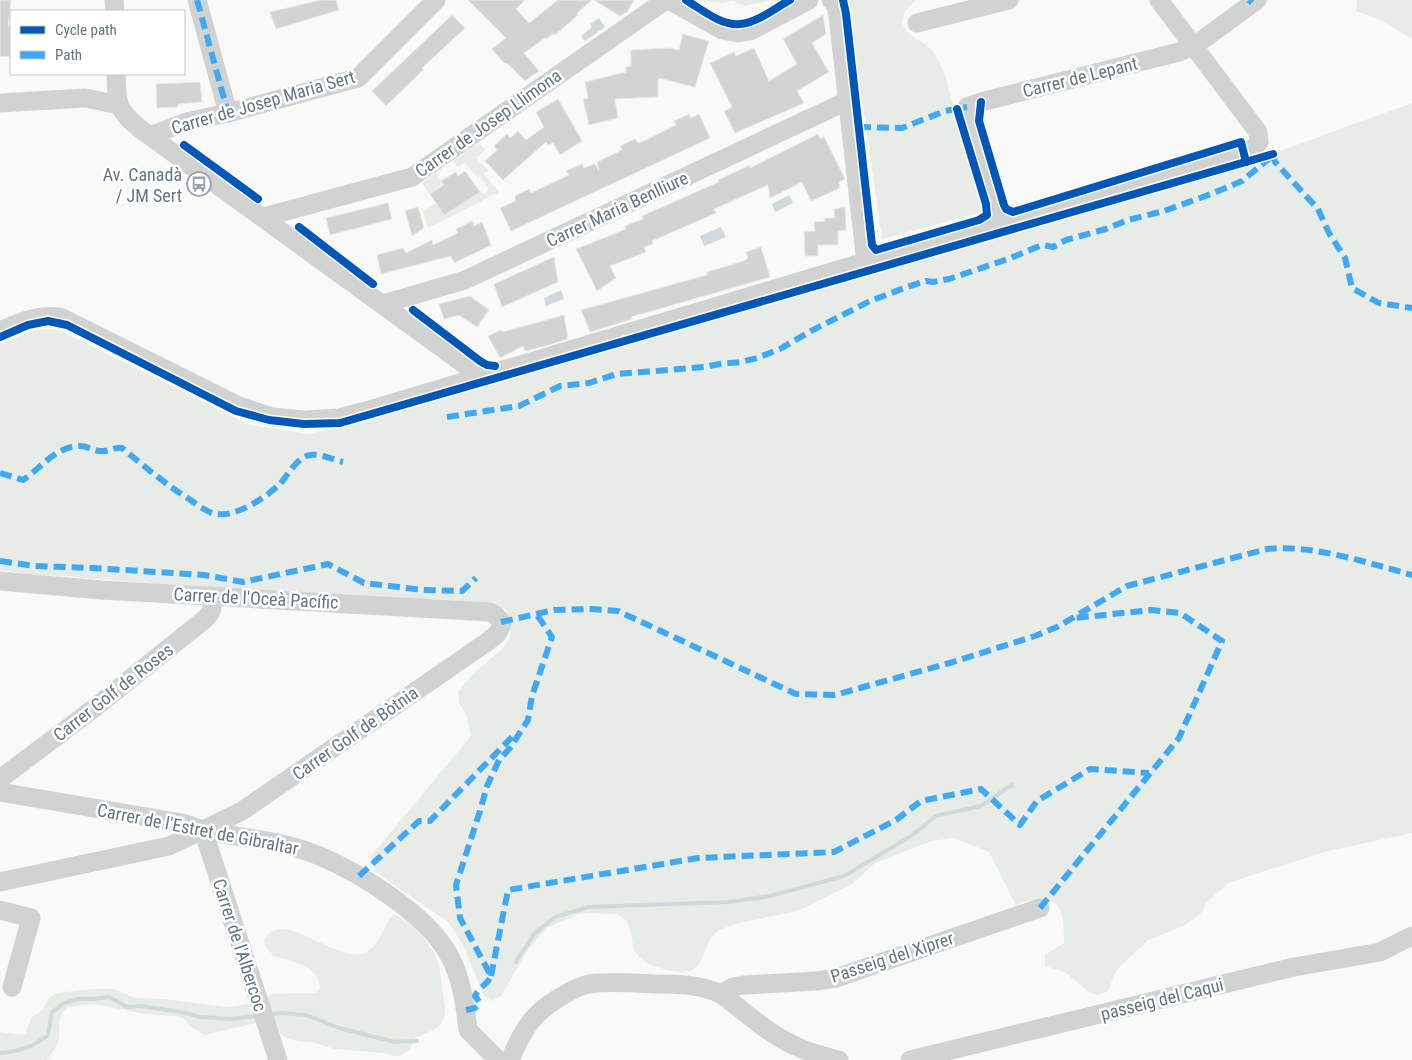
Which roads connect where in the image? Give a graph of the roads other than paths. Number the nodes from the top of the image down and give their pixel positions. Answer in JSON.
{"nodes":[{"id":1,"x":197,"y":0,"type":"edge"},
{"id":2,"x":436,"y":0,"type":"edge"},
{"id":3,"x":667,"y":0,"type":"edge"},
{"id":4,"x":809,"y":0,"type":"edge"},
{"id":5,"x":831,"y":0,"type":"edge"},
{"id":6,"x":1009,"y":0,"type":"edge"},
{"id":7,"x":1159,"y":0,"type":"edge"},
{"id":8,"x":1253,"y":1,"type":"edge"},
{"id":9,"x":917,"y":23,"type":"dead end"},
{"id":10,"x":1194,"y":46,"type":"junction"},
{"id":11,"x":117,"y":89,"type":"edge"},
{"id":12,"x":0,"y":101,"type":"edge"},
{"id":13,"x":847,"y":101,"type":"junction"},
{"id":14,"x":228,"y":113,"type":"junction"},
{"id":15,"x":150,"y":136,"type":"junction"},
{"id":16,"x":264,"y":218,"type":"junction"},
{"id":17,"x":1000,"y":222,"type":"junction"},
{"id":18,"x":866,"y":263,"type":"junction"},
{"id":19,"x":383,"y":304,"type":"junction"},
{"id":20,"x":0,"y":331,"type":"edge"},
{"id":21,"x":482,"y":377,"type":"junction"},
{"id":22,"x":0,"y":582,"type":"edge"},
{"id":23,"x":212,"y":596,"type":"junction"},
{"id":24,"x":501,"y":628,"type":"joint"},
{"id":25,"x":0,"y":779,"type":"edge"},
{"id":26,"x":0,"y":792,"type":"edge"},
{"id":27,"x":203,"y":830,"type":"junction"},
{"id":28,"x":0,"y":882,"type":"edge"},
{"id":29,"x":1040,"y":908,"type":"dead end"},
{"id":30,"x":0,"y":910,"type":"edge"},
{"id":31,"x":1412,"y":936,"type":"edge"},
{"id":32,"x":12,"y":986,"type":"dead end"},
{"id":33,"x":721,"y":994,"type":"junction"},
{"id":34,"x":278,"y":1060,"type":"edge"},
{"id":35,"x":498,"y":1060,"type":"edge"},
{"id":36,"x":510,"y":1060,"type":"edge"},
{"id":37,"x":839,"y":1060,"type":"edge"},
{"id":38,"x":910,"y":1060,"type":"edge"}],
"edges":[{"from":1,"to":14,"type":"street"},
{"from":2,"to":14,"type":"street","name":"Carrer de Josep Maria Sert"},
{"from":3,"to":4,"type":"street"},
{"from":3,"to":16,"type":"street","name":"Carrer de Josep Llimona"},
{"from":5,"to":13,"type":"street"},
{"from":6,"to":9,"type":"street"},
{"from":7,"to":10,"type":"street"},
{"from":8,"to":10,"type":"street","name":"Carrer de Lepant"},
{"from":10,"to":17,"type":"street","name":"Carrer de Lepant"},
{"from":10,"to":17,"type":"street"},
{"from":11,"to":12,"type":"street"},
{"from":11,"to":15,"type":"street"},
{"from":13,"to":18,"type":"street"},
{"from":13,"to":19,"type":"street","name":"Carrer Maria Benlliure"},
{"from":14,"to":15,"type":"street","name":"Carrer de Josep Maria Sert"},
{"from":15,"to":16,"type":"street"},
{"from":16,"to":19,"type":"street"},
{"from":17,"to":18,"type":"street"},
{"from":18,"to":21,"type":"street"},
{"from":19,"to":21,"type":"street"},
{"from":20,"to":21,"type":"street"},
{"from":22,"to":23,"type":"street","name":"Carrer de l'Oceà Pacífic"},
{"from":23,"to":24,"type":"street","name":"Carrer de l'Oceà Pacífic"},
{"from":23,"to":25,"type":"street","name":"Carrer Golf de Roses"},
{"from":24,"to":27,"type":"street","name":"Carrer Golf de Bòtnia"},
{"from":26,"to":27,"type":"street","name":"Carrer de l'Estret de Gibraltar"},
{"from":27,"to":28,"type":"street","name":"Carrer Golf de Bòtnia"},
{"from":27,"to":34,"type":"street","name":"Carrer de l'Albercoc"},
{"from":27,"to":35,"type":"street","name":"Carrer de l'Estret de Gibraltar"},
{"from":29,"to":33,"type":"street","name":"Passeig del Xiprer"},
{"from":30,"to":32,"type":"street"},
{"from":31,"to":38,"type":"street","name":"passeig del Caqui"},
{"from":33,"to":36,"type":"street"},
{"from":33,"to":37,"type":"street"}]}
